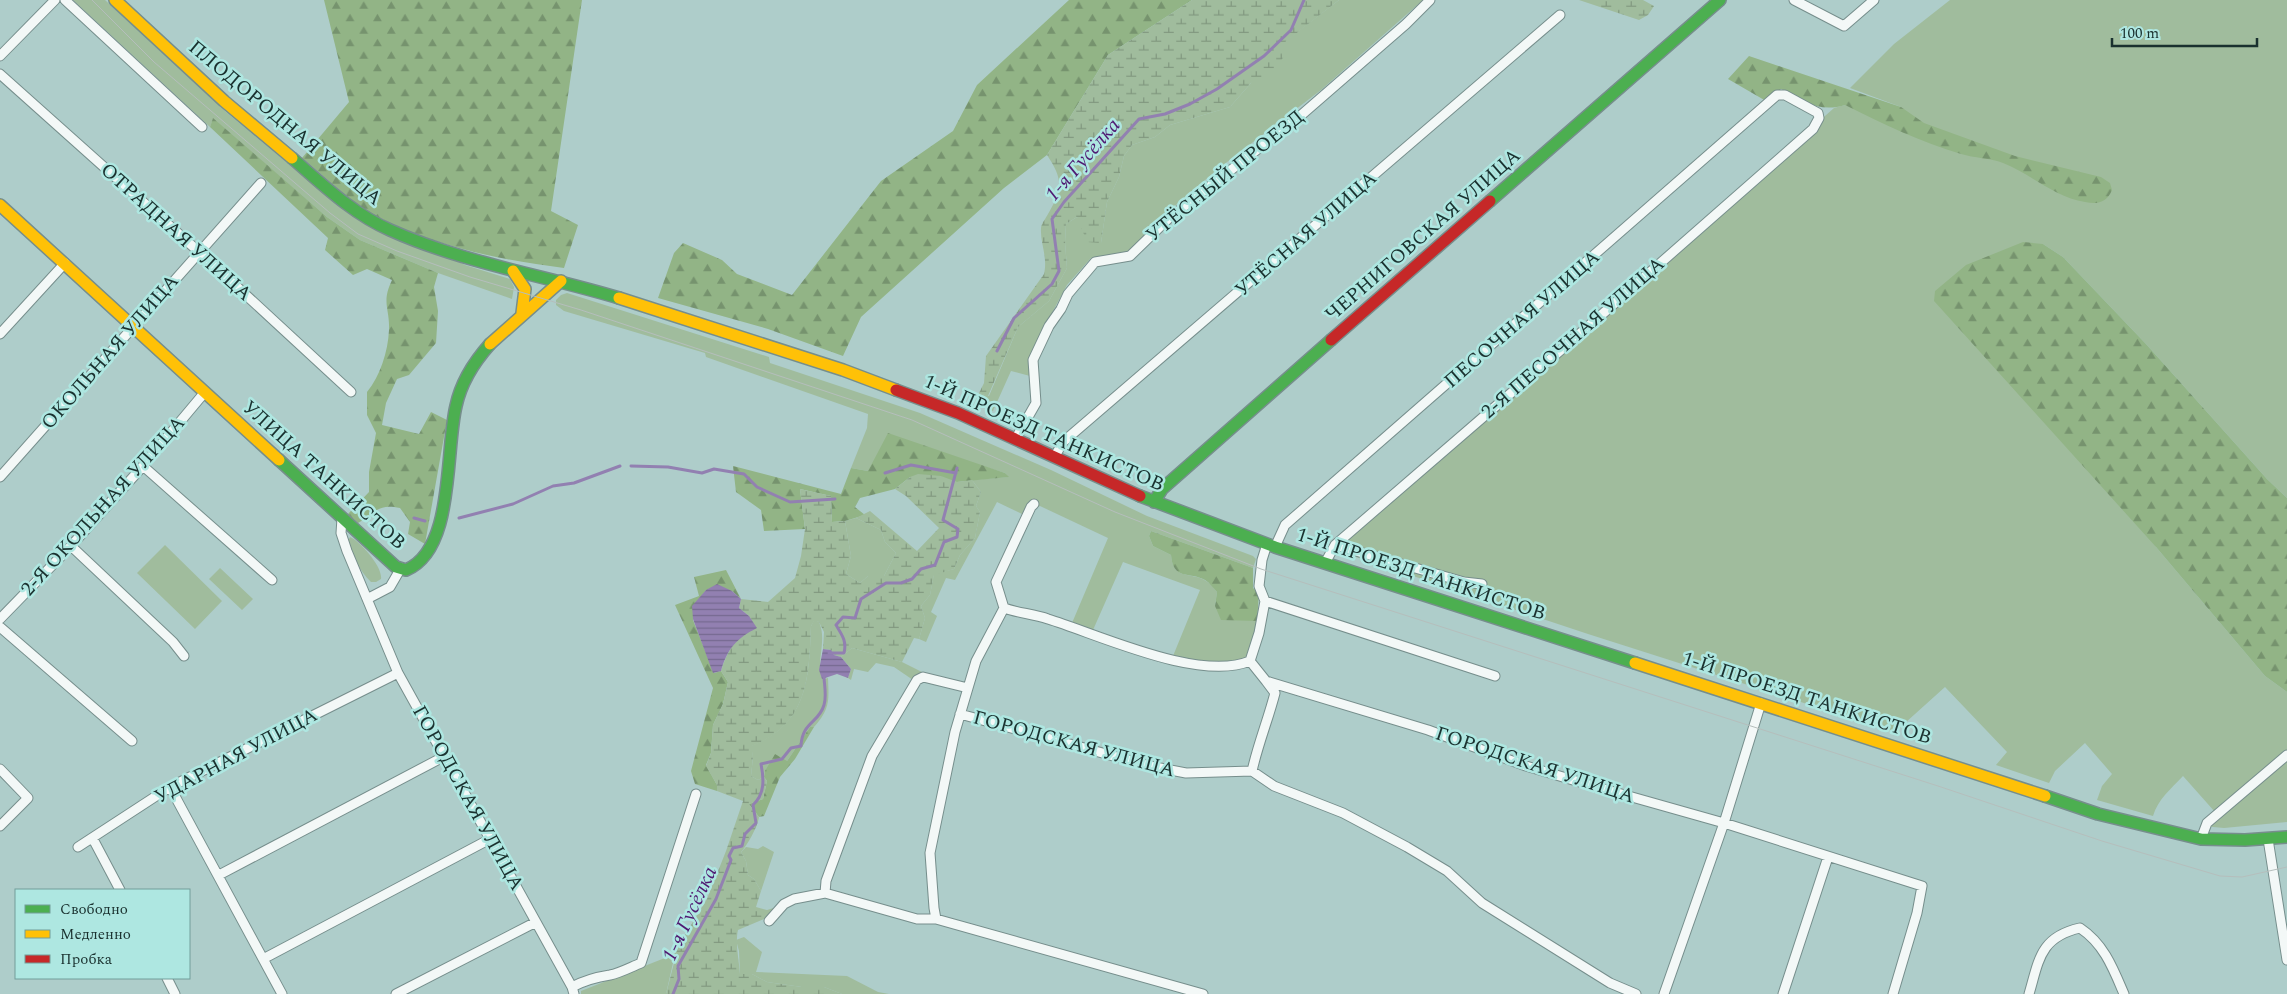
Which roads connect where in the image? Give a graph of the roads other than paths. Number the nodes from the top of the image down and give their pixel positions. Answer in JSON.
{"nodes":[{"id":1,"x":55,"y":0,"type":"edge"},
{"id":2,"x":65,"y":0,"type":"edge"},
{"id":3,"x":115,"y":0,"type":"edge"},
{"id":4,"x":1430,"y":0,"type":"edge"},
{"id":5,"x":1720,"y":0,"type":"edge"},
{"id":6,"x":1794,"y":0,"type":"edge"},
{"id":7,"x":1874,"y":0,"type":"edge"},
{"id":8,"x":1560,"y":15,"type":"dead end"},
{"id":9,"x":0,"y":56,"type":"edge"},
{"id":10,"x":0,"y":74,"type":"edge"},
{"id":11,"x":1818,"y":113,"type":"joint"},
{"id":12,"x":202,"y":127,"type":"dead end"},
{"id":13,"x":261,"y":183,"type":"dead end"},
{"id":14,"x":0,"y":205,"type":"edge"},
{"id":15,"x":199,"y":253,"type":"junction"},
{"id":16,"x":65,"y":263,"type":"junction"},
{"id":17,"x":513,"y":271,"type":"junction"},
{"id":18,"x":561,"y":281,"type":"junction"},
{"id":19,"x":522,"y":313,"type":"junction"},
{"id":20,"x":134,"y":326,"type":"junction"},
{"id":21,"x":0,"y":334,"type":"edge"},
{"id":22,"x":205,"y":392,"type":"junction"},
{"id":23,"x":350,"y":392,"type":"dead end"},
{"id":24,"x":1016,"y":438,"type":"junction"},
{"id":25,"x":1055,"y":456,"type":"junction"},
{"id":26,"x":143,"y":466,"type":"junction"},
{"id":27,"x":0,"y":476,"type":"edge"},
{"id":28,"x":1154,"y":502,"type":"junction"},
{"id":29,"x":1034,"y":504,"type":"dead end"},
{"id":30,"x":342,"y":518,"type":"junction"},
{"id":31,"x":1335,"y":545,"type":"junction"},
{"id":32,"x":70,"y":546,"type":"junction"},
{"id":33,"x":1271,"y":546,"type":"junction"},
{"id":34,"x":1325,"y":563,"type":"junction"},
{"id":35,"x":401,"y":568,"type":"junction"},
{"id":36,"x":272,"y":580,"type":"dead end"},
{"id":37,"x":1482,"y":584,"type":"dead end"},
{"id":38,"x":367,"y":599,"type":"junction"},
{"id":39,"x":1264,"y":601,"type":"junction"},
{"id":40,"x":1004,"y":608,"type":"junction"},
{"id":41,"x":0,"y":619,"type":"edge"},
{"id":42,"x":0,"y":627,"type":"edge"},
{"id":43,"x":184,"y":656,"type":"dead end"},
{"id":44,"x":1250,"y":661,"type":"junction"},
{"id":45,"x":398,"y":673,"type":"junction"},
{"id":46,"x":1495,"y":676,"type":"dead end"},
{"id":47,"x":1266,"y":682,"type":"junction"},
{"id":48,"x":968,"y":688,"type":"junction"},
{"id":49,"x":1760,"y":703,"type":"junction"},
{"id":50,"x":960,"y":714,"type":"junction"},
{"id":51,"x":132,"y":741,"type":"dead end"},
{"id":52,"x":2287,"y":755,"type":"edge"},
{"id":53,"x":445,"y":756,"type":"junction"},
{"id":54,"x":0,"y":769,"type":"edge"},
{"id":55,"x":1252,"y":771,"type":"junction"},
{"id":56,"x":170,"y":786,"type":"junction"},
{"id":57,"x":696,"y":794,"type":"dead end"},
{"id":58,"x":1724,"y":823,"type":"junction"},
{"id":59,"x":0,"y":826,"type":"edge"},
{"id":60,"x":2287,"y":837,"type":"edge"},
{"id":61,"x":93,"y":839,"type":"junction"},
{"id":62,"x":490,"y":839,"type":"junction"},
{"id":63,"x":2201,"y":839,"type":"junction"},
{"id":64,"x":2268,"y":840,"type":"junction"},
{"id":65,"x":78,"y":847,"type":"dead end"},
{"id":66,"x":1828,"y":857,"type":"junction"},
{"id":67,"x":219,"y":874,"type":"junction"},
{"id":68,"x":119,"y":889,"type":"edge"},
{"id":69,"x":825,"y":893,"type":"junction"},
{"id":70,"x":936,"y":919,"type":"junction"},
{"id":71,"x":769,"y":921,"type":"dead end"},
{"id":72,"x":536,"y":922,"type":"junction"},
{"id":73,"x":263,"y":959,"type":"junction"},
{"id":74,"x":2287,"y":960,"type":"edge"},
{"id":75,"x":168,"y":979,"type":"edge"},
{"id":76,"x":573,"y":991,"type":"edge"},
{"id":77,"x":175,"y":994,"type":"edge"},
{"id":78,"x":282,"y":994,"type":"edge"},
{"id":79,"x":396,"y":994,"type":"edge"},
{"id":80,"x":1203,"y":994,"type":"edge"},
{"id":81,"x":1636,"y":994,"type":"edge"},
{"id":82,"x":1664,"y":994,"type":"edge"},
{"id":83,"x":1782,"y":994,"type":"edge"},
{"id":84,"x":1893,"y":994,"type":"edge"},
{"id":85,"x":2029,"y":994,"type":"edge"},
{"id":86,"x":2124,"y":994,"type":"edge"}],
"edges":[{"from":1,"to":9,"type":"street"},
{"from":2,"to":12,"type":"street"},
{"from":3,"to":17,"type":"main road","name":"ПЛОДОРОДНАЯ УЛИЦА"},
{"from":4,"to":24,"type":"street","name":"УТЁСНЫЙ ПРОЕЗД"},
{"from":5,"to":28,"type":"main road","name":"ЧЕРНИГОВСКАЯ УЛИЦА"},
{"from":6,"to":7,"type":"street"},
{"from":8,"to":25,"type":"street","name":"УТЁСНАЯ УЛИЦА"},
{"from":10,"to":15,"type":"street","name":"ОТРАДНАЯ УЛИЦА"},
{"from":11,"to":31,"type":"street","name":"2-Я ПЕСОЧНАЯ УЛИЦА"},
{"from":11,"to":33,"type":"street","name":"ПЕСОЧНАЯ УЛИЦА"},
{"from":13,"to":15,"type":"street","name":"ОКОЛЬНАЯ УЛИЦА"},
{"from":14,"to":16,"type":"main road","name":"УЛИЦА ТАНКИСТОВ"},
{"from":15,"to":20,"type":"street","name":"ОКОЛЬНАЯ УЛИЦА"},
{"from":15,"to":23,"type":"street","name":"ОТРАДНАЯ УЛИЦА"},
{"from":16,"to":20,"type":"main road","name":"УЛИЦА ТАНКИСТОВ"},
{"from":16,"to":21,"type":"street"},
{"from":17,"to":18,"type":"main road","name":"ПЛОДОРОДНАЯ УЛИЦА"},
{"from":17,"to":19,"type":"main road"},
{"from":18,"to":19,"type":"main road","name":"УЛИЦА ТАНКИСТОВ"},
{"from":18,"to":24,"type":"main road","name":"1-Й ПРОЕЗД ТАНКИСТОВ"},
{"from":19,"to":35,"type":"main road","name":"УЛИЦА ТАНКИСТОВ"},
{"from":20,"to":22,"type":"main road","name":"УЛИЦА ТАНКИСТОВ"},
{"from":20,"to":27,"type":"street","name":"ОКОЛЬНАЯ УЛИЦА"},
{"from":22,"to":26,"type":"street","name":"2-Я ОКОЛЬНАЯ УЛИЦА"},
{"from":22,"to":30,"type":"main road","name":"УЛИЦА ТАНКИСТОВ"},
{"from":24,"to":25,"type":"main road","name":"1-Й ПРОЕЗД ТАНКИСТОВ"},
{"from":25,"to":28,"type":"main road","name":"1-Й ПРОЕЗД ТАНКИСТОВ"},
{"from":26,"to":32,"type":"street","name":"2-Я ОКОЛЬНАЯ УЛИЦА"},
{"from":26,"to":36,"type":"street"},
{"from":28,"to":33,"type":"main road","name":"1-Й ПРОЕЗД ТАНКИСТОВ"},
{"from":29,"to":40,"type":"street"},
{"from":30,"to":35,"type":"main road","name":"УЛИЦА ТАНКИСТОВ"},
{"from":30,"to":38,"type":"street","name":"ГОРОДСКАЯ УЛИЦА"},
{"from":31,"to":34,"type":"street","name":"2-Я ПЕСОЧНАЯ УЛИЦА"},
{"from":31,"to":37,"type":"street"},
{"from":32,"to":41,"type":"street","name":"2-Я ОКОЛЬНАЯ УЛИЦА"},
{"from":32,"to":43,"type":"street"},
{"from":33,"to":34,"type":"main road","name":"1-Й ПРОЕЗД ТАНКИСТОВ"},
{"from":33,"to":39,"type":"street","name":"ПЕСОЧНАЯ УЛИЦА"},
{"from":34,"to":49,"type":"main road","name":"1-Й ПРОЕЗД ТАНКИСТОВ"},
{"from":35,"to":38,"type":"street"},
{"from":38,"to":45,"type":"street","name":"ГОРОДСКАЯ УЛИЦА"},
{"from":39,"to":44,"type":"street","name":"ПЕСОЧНАЯ УЛИЦА"},
{"from":39,"to":46,"type":"street"},
{"from":40,"to":44,"type":"street"},
{"from":40,"to":48,"type":"street"},
{"from":42,"to":51,"type":"street"},
{"from":44,"to":47,"type":"street"},
{"from":45,"to":53,"type":"street","name":"ГОРОДСКАЯ УЛИЦА"},
{"from":45,"to":56,"type":"street","name":"УДАРНАЯ УЛИЦА"},
{"from":47,"to":55,"type":"street"},
{"from":47,"to":58,"type":"street","name":"ГОРОДСКАЯ УЛИЦА"},
{"from":48,"to":50,"type":"street"},
{"from":48,"to":69,"type":"street"},
{"from":49,"to":58,"type":"street"},
{"from":49,"to":63,"type":"main road","name":"1-Й ПРОЕЗД ТАНКИСТОВ"},
{"from":50,"to":55,"type":"street","name":"ГОРОДСКАЯ УЛИЦА"},
{"from":50,"to":70,"type":"street"},
{"from":52,"to":63,"type":"street"},
{"from":53,"to":62,"type":"street","name":"ГОРОДСКАЯ УЛИЦА"},
{"from":53,"to":67,"type":"street"},
{"from":54,"to":59,"type":"street"},
{"from":55,"to":81,"type":"street"},
{"from":56,"to":61,"type":"street","name":"УДАРНАЯ УЛИЦА"},
{"from":56,"to":67,"type":"street"},
{"from":57,"to":76,"type":"street"},
{"from":58,"to":66,"type":"street","name":"ГОРОДСКАЯ УЛИЦА"},
{"from":58,"to":82,"type":"street"},
{"from":60,"to":64,"type":"main road","name":"1-Й ПРОЕЗД ТАНКИСТОВ"},
{"from":61,"to":65,"type":"street","name":"УДАРНАЯ УЛИЦА"},
{"from":61,"to":68,"type":"street"},
{"from":62,"to":72,"type":"street","name":"ГОРОДСКАЯ УЛИЦА"},
{"from":62,"to":73,"type":"street"},
{"from":63,"to":64,"type":"main road","name":"1-Й ПРОЕЗД ТАНКИСТОВ"},
{"from":64,"to":74,"type":"street"},
{"from":66,"to":83,"type":"street"},
{"from":66,"to":84,"type":"street","name":"ГОРОДСКАЯ УЛИЦА"},
{"from":67,"to":73,"type":"street"},
{"from":69,"to":70,"type":"street"},
{"from":69,"to":71,"type":"street"},
{"from":70,"to":80,"type":"street"},
{"from":72,"to":76,"type":"street","name":"ГОРОДСКАЯ УЛИЦА"},
{"from":72,"to":79,"type":"street"},
{"from":73,"to":78,"type":"street"},
{"from":75,"to":77,"type":"street"},
{"from":85,"to":86,"type":"street"}]}
